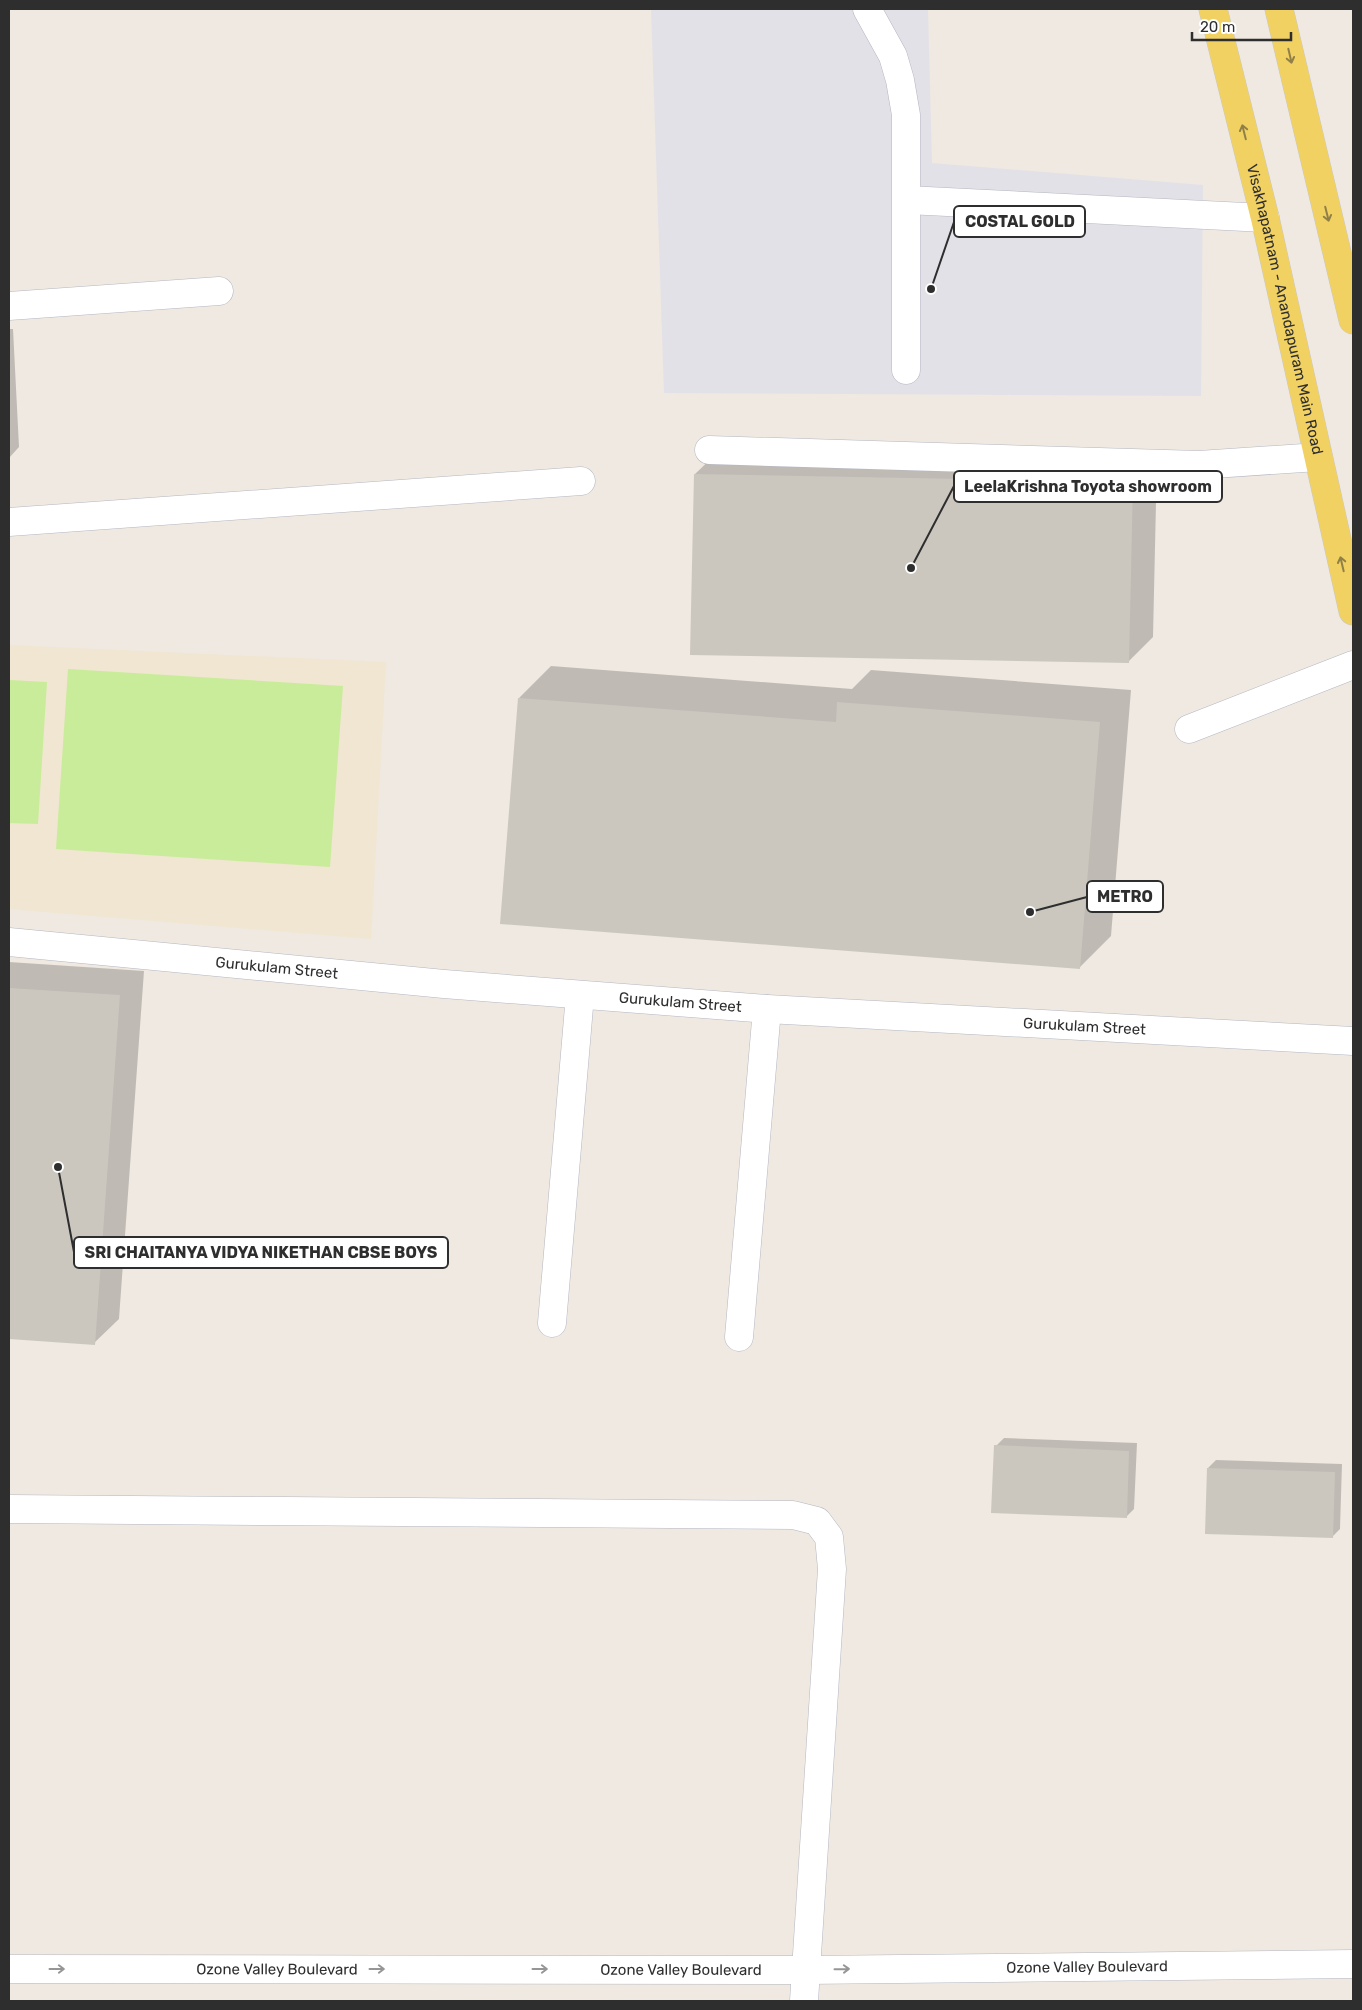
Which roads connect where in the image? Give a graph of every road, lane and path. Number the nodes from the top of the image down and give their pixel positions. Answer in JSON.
{"nodes":[{"id":1,"x":867,"y":9,"type":"edge"},
{"id":2,"x":1213,"y":9,"type":"edge"},
{"id":3,"x":1279,"y":9,"type":"edge"},
{"id":4,"x":906,"y":200,"type":"junction"},
{"id":5,"x":1265,"y":218,"type":"junction"},
{"id":6,"x":219,"y":291,"type":"dead end"},
{"id":7,"x":9,"y":306,"type":"edge"},
{"id":8,"x":1353,"y":320,"type":"edge"},
{"id":9,"x":906,"y":370,"type":"dead end"},
{"id":10,"x":709,"y":450,"type":"dead end"},
{"id":11,"x":1318,"y":458,"type":"junction"},
{"id":12,"x":582,"y":481,"type":"dead end"},
{"id":13,"x":9,"y":522,"type":"edge"},
{"id":14,"x":1353,"y":611,"type":"edge"},
{"id":15,"x":1353,"y":665,"type":"edge"},
{"id":16,"x":1189,"y":729,"type":"dead end"},
{"id":17,"x":9,"y":942,"type":"edge"},
{"id":18,"x":580,"y":995,"type":"junction"},
{"id":19,"x":767,"y":1009,"type":"junction"},
{"id":20,"x":1353,"y":1041,"type":"edge"},
{"id":21,"x":552,"y":1323,"type":"dead end"},
{"id":22,"x":739,"y":1337,"type":"dead end"},
{"id":23,"x":9,"y":1509,"type":"edge"},
{"id":24,"x":1353,"y":1964,"type":"edge"},
{"id":25,"x":9,"y":1969,"type":"edge"},
{"id":26,"x":806,"y":1970,"type":"junction"},
{"id":27,"x":804,"y":2001,"type":"edge"}],
"edges":[{"from":1,"to":4,"type":"street"},
{"from":5,"to":2,"type":"main road","name":"Visakhapatnam - Anandapuram Main Road","one_way":true},
{"from":3,"to":8,"type":"main road","one_way":true},
{"from":4,"to":5,"type":"street"},
{"from":4,"to":9,"type":"street"},
{"from":5,"to":11,"type":"main road","name":"Visakhapatnam - Anandapuram Main Road"},
{"from":6,"to":7,"type":"street"},
{"from":10,"to":11,"type":"street"},
{"from":14,"to":11,"type":"main road","name":"Visakhapatnam - Anandapuram Main Road","one_way":true},
{"from":12,"to":13,"type":"street"},
{"from":15,"to":16,"type":"street"},
{"from":17,"to":18,"type":"street","name":"Gurukulam Street"},
{"from":18,"to":19,"type":"street","name":"Gurukulam Street"},
{"from":18,"to":21,"type":"street"},
{"from":19,"to":20,"type":"street","name":"Gurukulam Street"},
{"from":19,"to":22,"type":"street"},
{"from":23,"to":26,"type":"street"},
{"from":26,"to":24,"type":"street","name":"Ozone Valley Boulevard","one_way":true},
{"from":25,"to":26,"type":"street","name":"Ozone Valley Boulevard","one_way":true},
{"from":26,"to":27,"type":"street"}]}
